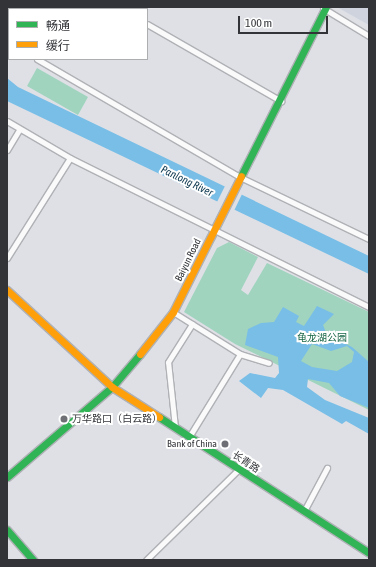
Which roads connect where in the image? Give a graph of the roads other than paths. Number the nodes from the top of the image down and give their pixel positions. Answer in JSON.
{"nodes":[{"id":1,"x":325,"y":8,"type":"edge"},
{"id":2,"x":148,"y":25,"type":"edge"},
{"id":3,"x":369,"y":36,"type":"edge"},
{"id":4,"x":39,"y":60,"type":"edge"},
{"id":5,"x":281,"y":101,"type":"junction"},
{"id":6,"x":7,"y":121,"type":"edge"},
{"id":7,"x":19,"y":130,"type":"junction"},
{"id":8,"x":7,"y":150,"type":"edge"},
{"id":9,"x":70,"y":158,"type":"junction"},
{"id":10,"x":240,"y":177,"type":"junction"},
{"id":11,"x":213,"y":231,"type":"junction"},
{"id":12,"x":369,"y":239,"type":"edge"},
{"id":13,"x":7,"y":258,"type":"edge"},
{"id":14,"x":7,"y":290,"type":"edge"},
{"id":15,"x":369,"y":307,"type":"edge"},
{"id":16,"x":173,"y":312,"type":"junction"},
{"id":17,"x":192,"y":324,"type":"junction"},
{"id":18,"x":240,"y":354,"type":"junction"},
{"id":19,"x":269,"y":363,"type":"dead end"},
{"id":20,"x":112,"y":387,"type":"junction"},
{"id":21,"x":175,"y":428,"type":"junction"},
{"id":22,"x":189,"y":437,"type":"junction"},
{"id":23,"x":327,"y":468,"type":"dead end"},
{"id":24,"x":239,"y":469,"type":"junction"},
{"id":25,"x":7,"y":477,"type":"edge"},
{"id":26,"x":304,"y":511,"type":"junction"},
{"id":27,"x":7,"y":530,"type":"edge"},
{"id":28,"x":369,"y":553,"type":"edge"},
{"id":29,"x":33,"y":560,"type":"edge"},
{"id":30,"x":146,"y":560,"type":"edge"}],
"edges":[{"from":1,"to":3,"type":"street"},
{"from":1,"to":5,"type":"main road","name":"Baiyun Road"},
{"from":2,"to":5,"type":"street"},
{"from":4,"to":10,"type":"street"},
{"from":5,"to":10,"type":"main road","name":"Baiyun Road"},
{"from":6,"to":7,"type":"street"},
{"from":7,"to":8,"type":"street"},
{"from":7,"to":9,"type":"street"},
{"from":9,"to":11,"type":"street"},
{"from":9,"to":13,"type":"street"},
{"from":10,"to":11,"type":"main road","name":"Baiyun Road"},
{"from":10,"to":12,"type":"street"},
{"from":11,"to":15,"type":"street"},
{"from":11,"to":16,"type":"main road","name":"Baiyun Road"},
{"from":14,"to":20,"type":"main road","name":"长青路"},
{"from":16,"to":17,"type":"street"},
{"from":16,"to":20,"type":"main road","name":"Baiyun Road"},
{"from":17,"to":18,"type":"street"},
{"from":17,"to":21,"type":"street"},
{"from":18,"to":19,"type":"street"},
{"from":18,"to":22,"type":"street"},
{"from":20,"to":21,"type":"main road","name":"长青路"},
{"from":20,"to":25,"type":"main road","name":"Baiyun Road"},
{"from":21,"to":22,"type":"main road","name":"长青路"},
{"from":22,"to":24,"type":"main road","name":"长青路"},
{"from":23,"to":26,"type":"street"},
{"from":24,"to":26,"type":"main road","name":"长青路"},
{"from":24,"to":30,"type":"street"},
{"from":26,"to":28,"type":"main road","name":"长青路"},
{"from":27,"to":29,"type":"main road"}]}
